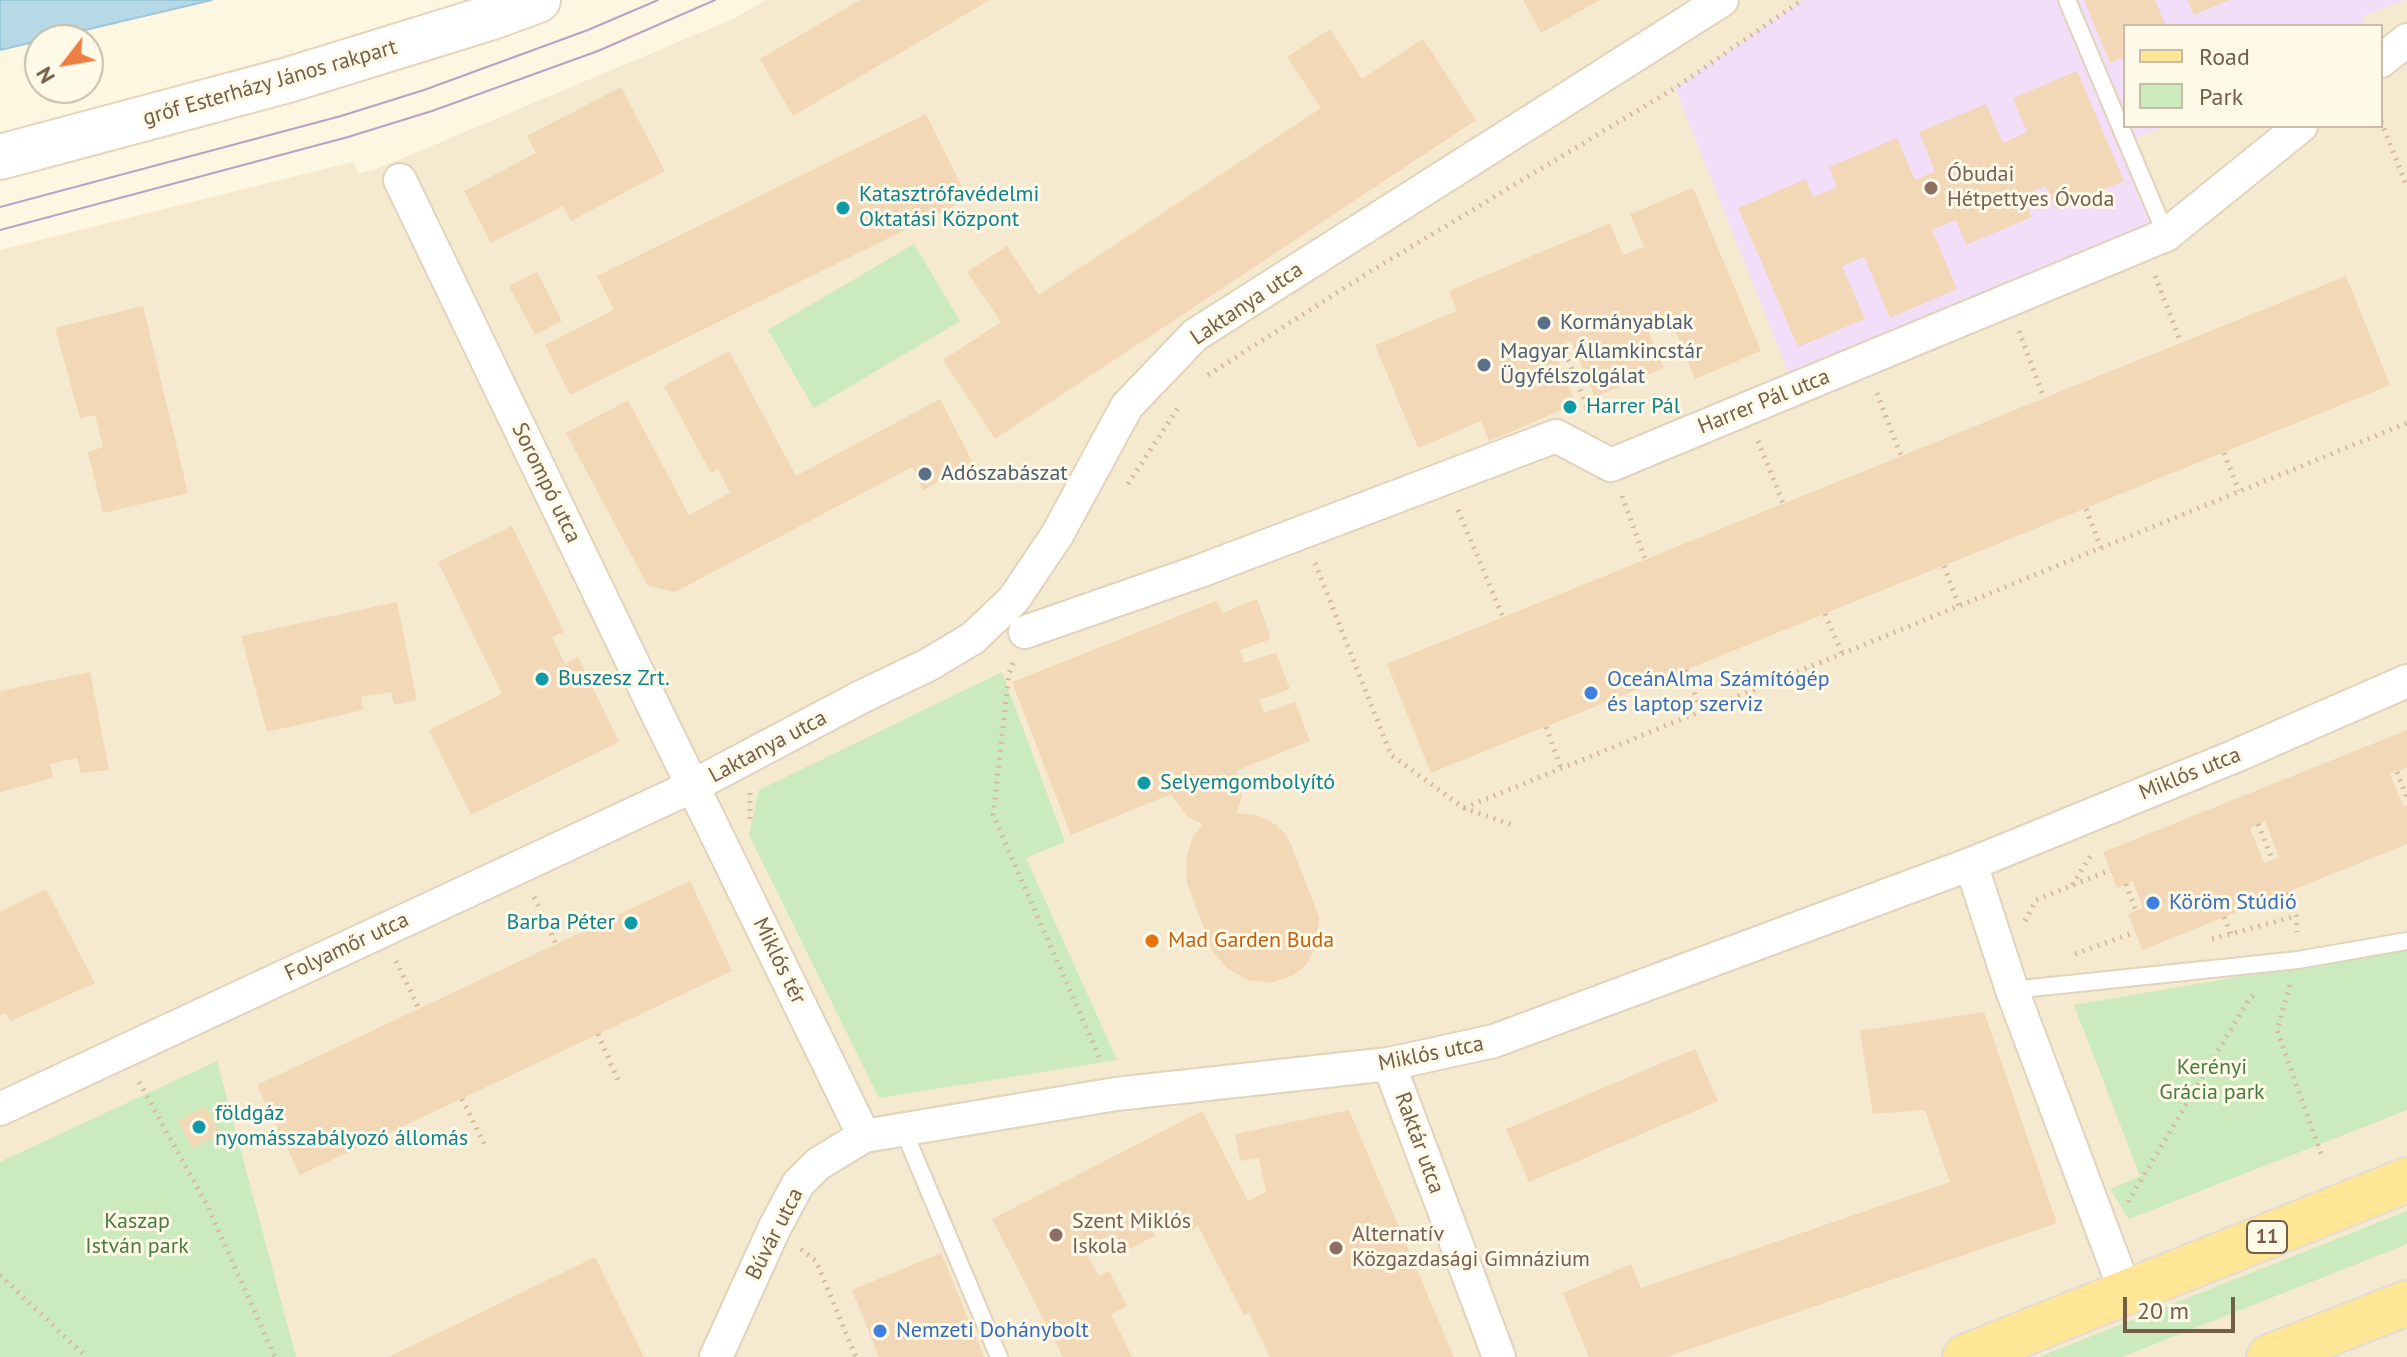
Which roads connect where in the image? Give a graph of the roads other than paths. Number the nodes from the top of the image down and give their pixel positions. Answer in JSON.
{"nodes":[{"id":1,"x":538,"y":0,"type":"edge"},
{"id":2,"x":1722,"y":0,"type":"edge"},
{"id":3,"x":2067,"y":0,"type":"edge"},
{"id":4,"x":2407,"y":40,"type":"edge"},
{"id":5,"x":2383,"y":59,"type":"edge"},
{"id":6,"x":2298,"y":128,"type":"edge"},
{"id":7,"x":0,"y":157,"type":"edge"},
{"id":8,"x":400,"y":180,"type":"dead end"},
{"id":9,"x":2154,"y":240,"type":"junction"},
{"id":10,"x":1025,"y":632,"type":"road end"},
{"id":11,"x":2407,"y":681,"type":"edge"},
{"id":12,"x":693,"y":786,"type":"junction"},
{"id":13,"x":1971,"y":864,"type":"junction"},
{"id":14,"x":2407,"y":941,"type":"edge"},
{"id":15,"x":2012,"y":990,"type":"junction"},
{"id":16,"x":1389,"y":1064,"type":"junction"},
{"id":17,"x":0,"y":1109,"type":"edge"},
{"id":18,"x":903,"y":1129,"type":"junction"},
{"id":19,"x":864,"y":1136,"type":"junction"},
{"id":20,"x":2407,"y":1180,"type":"edge"},
{"id":21,"x":2126,"y":1293,"type":"junction"},
{"id":22,"x":2407,"y":1303,"type":"edge"},
{"id":23,"x":716,"y":1357,"type":"edge"},
{"id":24,"x":999,"y":1357,"type":"edge"},
{"id":25,"x":1499,"y":1357,"type":"edge"},
{"id":26,"x":1965,"y":1357,"type":"edge"},
{"id":27,"x":2269,"y":1357,"type":"edge"}],
"edges":[{"from":1,"to":7,"type":"main road","name":"gróf Esterházy János rakpart"},
{"from":2,"to":12,"type":"street","name":"Laktanya utca"},
{"from":3,"to":9,"type":"lane"},
{"from":4,"to":5,"type":"street"},
{"from":6,"to":9,"type":"street","name":"Harrer Pál utca"},
{"from":8,"to":12,"type":"street","name":"Sorompó utca"},
{"from":9,"to":10,"type":"street","name":"Harrer Pál utca"},
{"from":11,"to":13,"type":"street","name":"Miklós utca"},
{"from":12,"to":17,"type":"street","name":"Folyamőr utca"},
{"from":12,"to":19,"type":"street","name":"Miklós tér"},
{"from":13,"to":15,"type":"street"},
{"from":13,"to":16,"type":"street","name":"Miklós utca"},
{"from":14,"to":15,"type":"lane"},
{"from":15,"to":21,"type":"street"},
{"from":16,"to":18,"type":"street","name":"Miklós utca"},
{"from":16,"to":25,"type":"street","name":"Raktár utca"},
{"from":18,"to":19,"type":"street","name":"Miklós utca"},
{"from":18,"to":24,"type":"lane"},
{"from":19,"to":23,"type":"street","name":"Búvár utca"},
{"from":20,"to":21,"type":"main road","number":"11"},
{"from":21,"to":26,"type":"main road","number":"11"},
{"from":22,"to":27,"type":"main road"}]}
